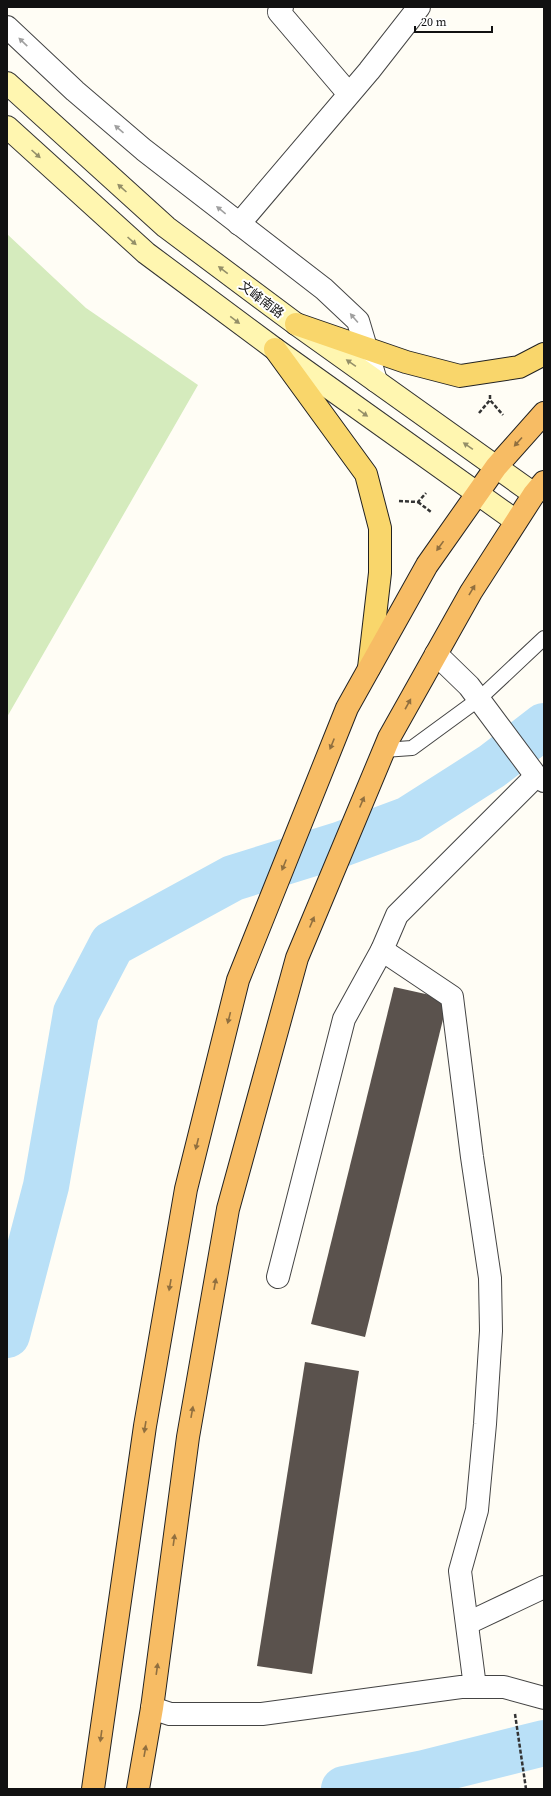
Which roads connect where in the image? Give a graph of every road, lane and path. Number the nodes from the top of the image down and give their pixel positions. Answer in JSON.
{"nodes":[{"id":1,"x":282,"y":7,"type":"edge"},
{"id":2,"x":419,"y":7,"type":"edge"},
{"id":3,"x":7,"y":27,"type":"edge"},
{"id":4,"x":7,"y":83,"type":"edge"},
{"id":5,"x":348,"y":93,"type":"junction"},
{"id":6,"x":7,"y":127,"type":"edge"},
{"id":7,"x":239,"y":224,"type":"junction"},
{"id":8,"x":296,"y":324,"type":"junction"},
{"id":9,"x":366,"y":348,"type":"junction"},
{"id":10,"x":274,"y":349,"type":"junction"},
{"id":11,"x":544,"y":354,"type":"edge"},
{"id":12,"x":376,"y":381,"type":"junction"},
{"id":13,"x":489,"y":393,"type":"dead end"},
{"id":14,"x":490,"y":400,"type":"junction"},
{"id":15,"x":479,"y":413,"type":"dead end"},
{"id":16,"x":544,"y":413,"type":"edge"},
{"id":17,"x":503,"y":415,"type":"dead end"},
{"id":18,"x":496,"y":466,"type":"junction"},
{"id":19,"x":539,"y":488,"type":"edge"},
{"id":20,"x":426,"y":492,"type":"dead end"},
{"id":21,"x":478,"y":494,"type":"junction"},
{"id":22,"x":396,"y":501,"type":"dead end"},
{"id":23,"x":418,"y":502,"type":"junction"},
{"id":24,"x":431,"y":512,"type":"dead end"},
{"id":25,"x":516,"y":521,"type":"junction"},
{"id":26,"x":544,"y":638,"type":"edge"},
{"id":27,"x":436,"y":654,"type":"junction"},
{"id":28,"x":369,"y":668,"type":"junction"},
{"id":29,"x":479,"y":699,"type":"junction"},
{"id":30,"x":387,"y":744,"type":"junction"},
{"id":31,"x":540,"y":778,"type":"edge"},
{"id":32,"x":382,"y":950,"type":"junction"},
{"id":33,"x":278,"y":1277,"type":"dead end"},
{"id":34,"x":544,"y":1587,"type":"edge"},
{"id":35,"x":468,"y":1622,"type":"junction"},
{"id":36,"x":475,"y":1687,"type":"junction"},
{"id":37,"x":544,"y":1698,"type":"edge"},
{"id":38,"x":152,"y":1708,"type":"junction"},
{"id":39,"x":516,"y":1726,"type":"dead end"},
{"id":40,"x":93,"y":1789,"type":"edge"},
{"id":41,"x":138,"y":1789,"type":"edge"},
{"id":42,"x":526,"y":1789,"type":"edge"}],
"edges":[{"from":1,"to":5,"type":"street"},
{"from":2,"to":5,"type":"street"},
{"from":7,"to":3,"type":"street","one_way":true},
{"from":8,"to":4,"type":"main road","name":"文峰南路","one_way":true},
{"from":5,"to":7,"type":"street"},
{"from":6,"to":10,"type":"main road","one_way":true},
{"from":9,"to":7,"type":"street","one_way":true},
{"from":8,"to":9,"type":"main road"},
{"from":12,"to":8,"type":"main road","name":"文峰南路","one_way":true},
{"from":9,"to":11,"type":"main road"},
{"from":9,"to":12,"type":"street"},
{"from":10,"to":21,"type":"main road","one_way":true},
{"from":10,"to":28,"type":"main road"},
{"from":18,"to":12,"type":"main road","name":"文峰南路","one_way":true},
{"from":13,"to":14,"type":"path"},
{"from":14,"to":15,"type":"path"},
{"from":14,"to":17,"type":"path"},
{"from":16,"to":18,"type":"highway","one_way":true},
{"from":18,"to":19,"type":"main road","name":"文峰南路"},
{"from":18,"to":21,"type":"highway"},
{"from":19,"to":25,"type":"highway"},
{"from":20,"to":23,"type":"path"},
{"from":21,"to":25,"type":"main road"},
{"from":21,"to":28,"type":"highway","one_way":true},
{"from":22,"to":23,"type":"path"},
{"from":23,"to":24,"type":"path"},
{"from":27,"to":25,"type":"highway","one_way":true},
{"from":26,"to":29,"type":"lane"},
{"from":27,"to":29,"type":"street"},
{"from":30,"to":27,"type":"highway","one_way":true},
{"from":28,"to":40,"type":"highway","one_way":true},
{"from":29,"to":30,"type":"lane"},
{"from":29,"to":31,"type":"street"},
{"from":38,"to":30,"type":"highway","one_way":true},
{"from":31,"to":32,"type":"street"},
{"from":32,"to":33,"type":"street"},
{"from":32,"to":35,"type":"street"},
{"from":34,"to":35,"type":"street"},
{"from":35,"to":36,"type":"street"},
{"from":36,"to":37,"type":"street"},
{"from":36,"to":38,"type":"street"},
{"from":41,"to":38,"type":"highway","one_way":true},
{"from":39,"to":42,"type":"path"}]}
